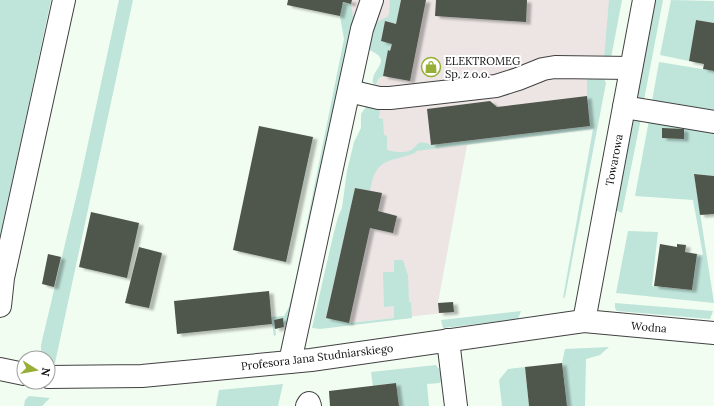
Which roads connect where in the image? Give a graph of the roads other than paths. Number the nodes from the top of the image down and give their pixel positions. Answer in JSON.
{"nodes":[{"id":1,"x":64,"y":0,"type":"edge"},
{"id":2,"x":372,"y":0,"type":"edge"},
{"id":3,"x":644,"y":0,"type":"edge"},
{"id":4,"x":631,"y":68,"type":"junction"},
{"id":5,"x":349,"y":91,"type":"junction"},
{"id":6,"x":624,"y":107,"type":"junction"},
{"id":7,"x":714,"y":122,"type":"edge"},
{"id":8,"x":0,"y":306,"type":"edge"},
{"id":9,"x":584,"y":320,"type":"junction"},
{"id":10,"x":714,"y":333,"type":"edge"},
{"id":11,"x":448,"y":340,"type":"junction"},
{"id":12,"x":290,"y":362,"type":"junction"},
{"id":13,"x":0,"y":369,"type":"edge"},
{"id":14,"x":16,"y":372,"type":"edge"},
{"id":15,"x":56,"y":377,"type":"edge"},
{"id":16,"x":456,"y":406,"type":"edge"}],
"edges":[{"from":1,"to":8,"type":"street"},
{"from":2,"to":5,"type":"street"},
{"from":3,"to":4,"type":"street","name":"Towarowa"},
{"from":4,"to":5,"type":"street"},
{"from":4,"to":6,"type":"street","name":"Towarowa"},
{"from":5,"to":12,"type":"street"},
{"from":6,"to":7,"type":"street"},
{"from":6,"to":9,"type":"street","name":"Towarowa"},
{"from":9,"to":10,"type":"street","name":"Wodna"},
{"from":9,"to":11,"type":"street","name":"Profesora Jana Studniarskiego"},
{"from":11,"to":12,"type":"street","name":"Profesora Jana Studniarskiego"},
{"from":11,"to":16,"type":"street"},
{"from":12,"to":15,"type":"street","name":"Profesora Jana Studniarskiego"},
{"from":13,"to":14,"type":"street"}]}
